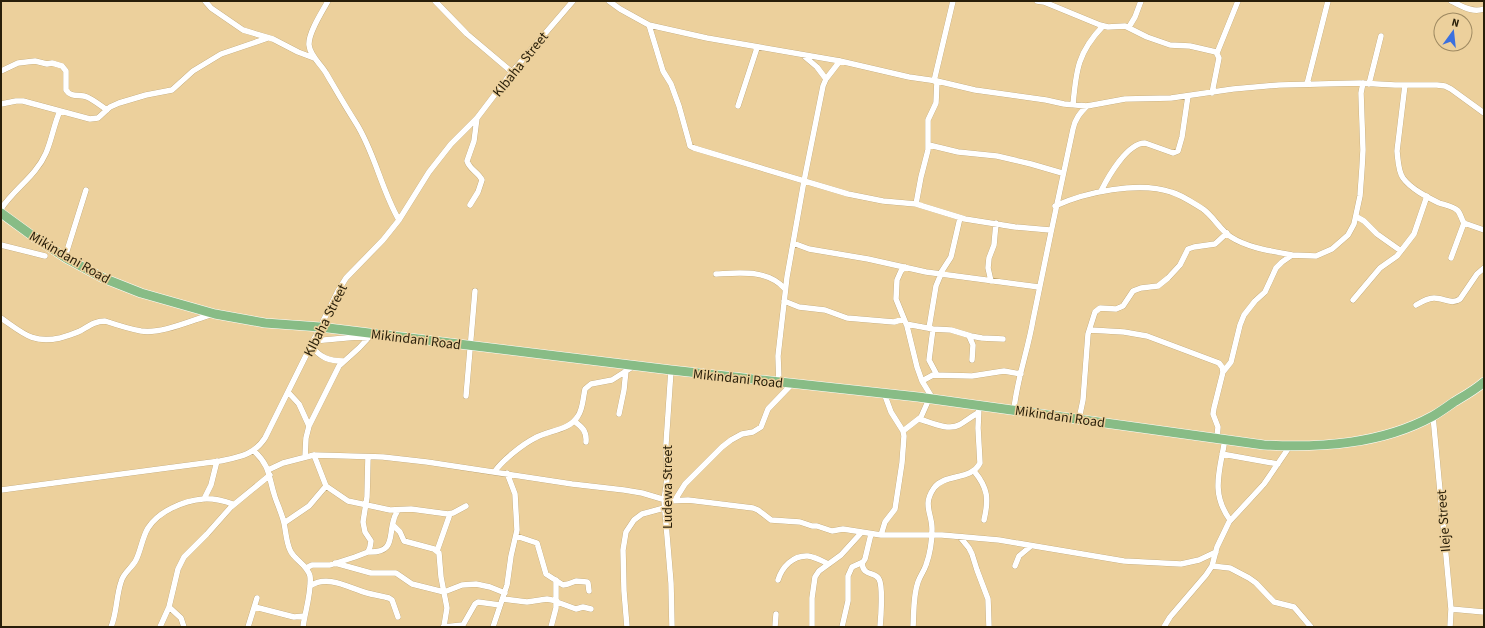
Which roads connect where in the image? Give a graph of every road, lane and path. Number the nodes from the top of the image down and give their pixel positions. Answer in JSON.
{"nodes":[{"id":1,"x":205,"y":1,"type":"edge"},
{"id":2,"x":328,"y":1,"type":"edge"},
{"id":3,"x":435,"y":1,"type":"edge"},
{"id":4,"x":573,"y":1,"type":"edge"},
{"id":5,"x":609,"y":1,"type":"edge"},
{"id":6,"x":953,"y":1,"type":"edge"},
{"id":7,"x":1037,"y":1,"type":"edge"},
{"id":8,"x":1141,"y":1,"type":"edge"},
{"id":9,"x":1238,"y":1,"type":"edge"},
{"id":10,"x":1328,"y":1,"type":"edge"},
{"id":11,"x":1451,"y":1,"type":"edge"},
{"id":12,"x":1050,"y":3,"type":"edge"},
{"id":13,"x":1484,"y":9,"type":"edge"},
{"id":14,"x":648,"y":25,"type":"junction"},
{"id":15,"x":1103,"y":26,"type":"junction"},
{"id":16,"x":1129,"y":26,"type":"junction"},
{"id":17,"x":1381,"y":36,"type":"dead end"},
{"id":18,"x":268,"y":38,"type":"junction"},
{"id":19,"x":757,"y":48,"type":"junction"},
{"id":20,"x":1217,"y":53,"type":"junction"},
{"id":21,"x":802,"y":55,"type":"junction"},
{"id":22,"x":314,"y":58,"type":"junction"},
{"id":23,"x":840,"y":61,"type":"junction"},
{"id":24,"x":1,"y":71,"type":"edge"},
{"id":25,"x":512,"y":72,"type":"junction"},
{"id":26,"x":826,"y":79,"type":"junction"},
{"id":27,"x":936,"y":81,"type":"junction"},
{"id":28,"x":1362,"y":83,"type":"junction"},
{"id":29,"x":1307,"y":84,"type":"junction"},
{"id":30,"x":1369,"y":84,"type":"junction"},
{"id":31,"x":1405,"y":85,"type":"junction"},
{"id":32,"x":1212,"y":92,"type":"junction"},
{"id":33,"x":1188,"y":96,"type":"junction"},
{"id":34,"x":1,"y":104,"type":"edge"},
{"id":35,"x":1073,"y":105,"type":"junction"},
{"id":36,"x":738,"y":106,"type":"dead end"},
{"id":37,"x":1088,"y":106,"type":"junction"},
{"id":38,"x":107,"y":110,"type":"junction"},
{"id":39,"x":60,"y":111,"type":"junction"},
{"id":40,"x":1484,"y":112,"type":"edge"},
{"id":41,"x":477,"y":118,"type":"junction"},
{"id":42,"x":929,"y":145,"type":"junction"},
{"id":43,"x":1062,"y":173,"type":"junction"},
{"id":44,"x":804,"y":181,"type":"junction"},
{"id":45,"x":86,"y":190,"type":"dead end"},
{"id":46,"x":1101,"y":191,"type":"junction"},
{"id":47,"x":1427,"y":196,"type":"junction"},
{"id":48,"x":916,"y":204,"type":"junction"},
{"id":49,"x":470,"y":205,"type":"dead end"},
{"id":50,"x":1055,"y":206,"type":"junction"},
{"id":51,"x":1,"y":209,"type":"edge"},
{"id":52,"x":1,"y":213,"type":"edge"},
{"id":53,"x":1357,"y":216,"type":"junction"},
{"id":54,"x":960,"y":218,"type":"junction"},
{"id":55,"x":398,"y":220,"type":"junction"},
{"id":56,"x":1464,"y":223,"type":"junction"},
{"id":57,"x":996,"y":224,"type":"junction"},
{"id":58,"x":1050,"y":230,"type":"junction"},
{"id":59,"x":1484,"y":230,"type":"edge"},
{"id":60,"x":1227,"y":233,"type":"junction"},
{"id":61,"x":793,"y":243,"type":"junction"},
{"id":62,"x":1,"y":245,"type":"edge"},
{"id":63,"x":1401,"y":251,"type":"junction"},
{"id":64,"x":1292,"y":255,"type":"junction"},
{"id":65,"x":45,"y":256,"type":"dead end"},
{"id":66,"x":65,"y":257,"type":"junction"},
{"id":67,"x":1451,"y":258,"type":"dead end"},
{"id":68,"x":905,"y":267,"type":"junction"},
{"id":69,"x":1484,"y":268,"type":"edge"},
{"id":70,"x":716,"y":274,"type":"dead end"},
{"id":71,"x":941,"y":274,"type":"junction"},
{"id":72,"x":991,"y":281,"type":"junction"},
{"id":73,"x":1039,"y":288,"type":"junction"},
{"id":74,"x":785,"y":289,"type":"junction"},
{"id":75,"x":475,"y":291,"type":"dead end"},
{"id":76,"x":1353,"y":300,"type":"dead end"},
{"id":77,"x":784,"y":301,"type":"junction"},
{"id":78,"x":1416,"y":305,"type":"dead end"},
{"id":79,"x":215,"y":314,"type":"junction"},
{"id":80,"x":1,"y":318,"type":"edge"},
{"id":81,"x":905,"y":322,"type":"junction"},
{"id":82,"x":320,"y":327,"type":"junction"},
{"id":83,"x":931,"y":329,"type":"junction"},
{"id":84,"x":1090,"y":330,"type":"junction"},
{"id":85,"x":370,"y":336,"type":"junction"},
{"id":86,"x":969,"y":336,"type":"junction"},
{"id":87,"x":1003,"y":339,"type":"dead end"},
{"id":88,"x":312,"y":343,"type":"junction"},
{"id":89,"x":470,"y":346,"type":"junction"},
{"id":90,"x":972,"y":360,"type":"dead end"},
{"id":91,"x":344,"y":361,"type":"junction"},
{"id":92,"x":630,"y":368,"type":"junction"},
{"id":93,"x":671,"y":370,"type":"junction"},
{"id":94,"x":1223,"y":372,"type":"junction"},
{"id":95,"x":1021,"y":374,"type":"junction"},
{"id":96,"x":937,"y":375,"type":"junction"},
{"id":97,"x":922,"y":381,"type":"junction"},
{"id":98,"x":779,"y":382,"type":"junction"},
{"id":99,"x":1484,"y":382,"type":"edge"},
{"id":100,"x":792,"y":384,"type":"junction"},
{"id":101,"x":288,"y":392,"type":"junction"},
{"id":102,"x":884,"y":393,"type":"junction"},
{"id":103,"x":466,"y":396,"type":"dead end"},
{"id":104,"x":931,"y":399,"type":"junction"},
{"id":105,"x":979,"y":409,"type":"junction"},
{"id":106,"x":1014,"y":409,"type":"junction"},
{"id":107,"x":619,"y":414,"type":"dead end"},
{"id":108,"x":1434,"y":416,"type":"junction"},
{"id":109,"x":919,"y":419,"type":"junction"},
{"id":110,"x":1079,"y":419,"type":"junction"},
{"id":111,"x":574,"y":421,"type":"junction"},
{"id":112,"x":309,"y":426,"type":"junction"},
{"id":113,"x":903,"y":431,"type":"junction"},
{"id":114,"x":1221,"y":439,"type":"junction"},
{"id":115,"x":586,"y":442,"type":"dead end"},
{"id":116,"x":1290,"y":446,"type":"junction"},
{"id":117,"x":254,"y":451,"type":"junction"},
{"id":118,"x":1222,"y":454,"type":"junction"},
{"id":119,"x":314,"y":455,"type":"junction"},
{"id":120,"x":305,"y":457,"type":"junction"},
{"id":121,"x":368,"y":457,"type":"junction"},
{"id":122,"x":217,"y":461,"type":"junction"},
{"id":123,"x":1278,"y":464,"type":"junction"},
{"id":124,"x":495,"y":471,"type":"junction"},
{"id":125,"x":974,"y":471,"type":"junction"},
{"id":126,"x":269,"y":472,"type":"junction"},
{"id":127,"x":507,"y":473,"type":"junction"},
{"id":128,"x":326,"y":486,"type":"junction"},
{"id":129,"x":1,"y":490,"type":"edge"},
{"id":130,"x":204,"y":499,"type":"junction"},
{"id":131,"x":664,"y":500,"type":"junction"},
{"id":132,"x":675,"y":500,"type":"junction"},
{"id":133,"x":233,"y":504,"type":"junction"},
{"id":134,"x":365,"y":504,"type":"junction"},
{"id":135,"x":466,"y":506,"type":"dead end"},
{"id":136,"x":664,"y":508,"type":"junction"},
{"id":137,"x":398,"y":510,"type":"junction"},
{"id":138,"x":450,"y":514,"type":"junction"},
{"id":139,"x":984,"y":520,"type":"dead end"},
{"id":140,"x":1230,"y":520,"type":"junction"},
{"id":141,"x":284,"y":523,"type":"junction"},
{"id":142,"x":393,"y":525,"type":"junction"},
{"id":143,"x":861,"y":533,"type":"junction"},
{"id":144,"x":871,"y":534,"type":"junction"},
{"id":145,"x":881,"y":535,"type":"junction"},
{"id":146,"x":931,"y":535,"type":"junction"},
{"id":147,"x":516,"y":536,"type":"junction"},
{"id":148,"x":960,"y":537,"type":"junction"},
{"id":149,"x":1031,"y":546,"type":"junction"},
{"id":150,"x":437,"y":551,"type":"junction"},
{"id":151,"x":368,"y":552,"type":"junction"},
{"id":152,"x":1216,"y":552,"type":"junction"},
{"id":153,"x":335,"y":563,"type":"junction"},
{"id":154,"x":862,"y":563,"type":"junction"},
{"id":155,"x":829,"y":564,"type":"junction"},
{"id":156,"x":1015,"y":566,"type":"dead end"},
{"id":157,"x":1212,"y":566,"type":"junction"},
{"id":158,"x":306,"y":568,"type":"junction"},
{"id":159,"x":556,"y":580,"type":"junction"},
{"id":160,"x":778,"y":580,"type":"dead end"},
{"id":161,"x":310,"y":586,"type":"junction"},
{"id":162,"x":589,"y":591,"type":"dead end"},
{"id":163,"x":444,"y":592,"type":"junction"},
{"id":164,"x":505,"y":593,"type":"junction"},
{"id":165,"x":257,"y":598,"type":"dead end"},
{"id":166,"x":557,"y":601,"type":"junction"},
{"id":167,"x":502,"y":602,"type":"junction"},
{"id":168,"x":169,"y":607,"type":"junction"},
{"id":169,"x":255,"y":607,"type":"junction"},
{"id":170,"x":591,"y":609,"type":"dead end"},
{"id":171,"x":1451,"y":609,"type":"junction"},
{"id":172,"x":1484,"y":612,"type":"edge"},
{"id":173,"x":776,"y":614,"type":"dead end"},
{"id":174,"x":305,"y":616,"type":"junction"},
{"id":175,"x":398,"y":617,"type":"dead end"},
{"id":176,"x":111,"y":627,"type":"edge"},
{"id":177,"x":160,"y":627,"type":"edge"},
{"id":178,"x":184,"y":627,"type":"edge"},
{"id":179,"x":248,"y":627,"type":"edge"},
{"id":180,"x":303,"y":627,"type":"edge"},
{"id":181,"x":444,"y":627,"type":"edge"},
{"id":182,"x":493,"y":627,"type":"edge"},
{"id":183,"x":551,"y":627,"type":"edge"},
{"id":184,"x":627,"y":627,"type":"edge"},
{"id":185,"x":672,"y":627,"type":"edge"},
{"id":186,"x":775,"y":627,"type":"edge"},
{"id":187,"x":812,"y":627,"type":"edge"},
{"id":188,"x":842,"y":627,"type":"edge"},
{"id":189,"x":880,"y":627,"type":"edge"},
{"id":190,"x":913,"y":627,"type":"edge"},
{"id":191,"x":989,"y":627,"type":"edge"},
{"id":192,"x":1164,"y":627,"type":"edge"},
{"id":193,"x":1311,"y":627,"type":"edge"},
{"id":194,"x":1450,"y":627,"type":"edge"}],
"edges":[{"from":1,"to":18,"type":"street"},
{"from":2,"to":22,"type":"street"},
{"from":3,"to":25,"type":"street"},
{"from":4,"to":25,"type":"street","name":"KIbaha Street"},
{"from":5,"to":14,"type":"street"},
{"from":6,"to":27,"type":"street"},
{"from":7,"to":12,"type":"street"},
{"from":8,"to":16,"type":"street"},
{"from":9,"to":20,"type":"street"},
{"from":10,"to":29,"type":"street"},
{"from":11,"to":13,"type":"street"},
{"from":12,"to":15,"type":"street"},
{"from":14,"to":19,"type":"street"},
{"from":14,"to":44,"type":"street"},
{"from":15,"to":16,"type":"street"},
{"from":15,"to":35,"type":"street"},
{"from":16,"to":20,"type":"street"},
{"from":17,"to":30,"type":"street"},
{"from":18,"to":22,"type":"street"},
{"from":18,"to":38,"type":"street"},
{"from":19,"to":21,"type":"street"},
{"from":19,"to":36,"type":"street"},
{"from":20,"to":32,"type":"street"},
{"from":21,"to":23,"type":"street"},
{"from":21,"to":26,"type":"street"},
{"from":22,"to":55,"type":"street"},
{"from":23,"to":26,"type":"street"},
{"from":23,"to":27,"type":"street"},
{"from":24,"to":38,"type":"street"},
{"from":25,"to":41,"type":"street","name":"KIbaha Street"},
{"from":26,"to":44,"type":"street"},
{"from":27,"to":35,"type":"street"},
{"from":27,"to":42,"type":"street"},
{"from":28,"to":29,"type":"street"},
{"from":28,"to":30,"type":"street"},
{"from":28,"to":53,"type":"street"},
{"from":29,"to":32,"type":"street"},
{"from":30,"to":31,"type":"street"},
{"from":31,"to":40,"type":"street"},
{"from":31,"to":47,"type":"street"},
{"from":32,"to":33,"type":"street"},
{"from":33,"to":37,"type":"street"},
{"from":33,"to":46,"type":"street"},
{"from":34,"to":39,"type":"street"},
{"from":35,"to":37,"type":"street"},
{"from":37,"to":43,"type":"street"},
{"from":38,"to":39,"type":"street"},
{"from":39,"to":51,"type":"street"},
{"from":41,"to":49,"type":"street"},
{"from":41,"to":55,"type":"street","name":"KIbaha Street"},
{"from":42,"to":43,"type":"street"},
{"from":42,"to":48,"type":"street"},
{"from":43,"to":50,"type":"street"},
{"from":44,"to":48,"type":"street"},
{"from":44,"to":61,"type":"street"},
{"from":45,"to":66,"type":"street"},
{"from":46,"to":50,"type":"street"},
{"from":46,"to":60,"type":"street"},
{"from":47,"to":56,"type":"street"},
{"from":47,"to":63,"type":"street"},
{"from":48,"to":54,"type":"street"},
{"from":50,"to":58,"type":"street"},
{"from":52,"to":66,"type":"highway","name":"Mikindani Road"},
{"from":53,"to":63,"type":"street"},
{"from":53,"to":64,"type":"street"},
{"from":54,"to":57,"type":"street"},
{"from":54,"to":71,"type":"street"},
{"from":55,"to":82,"type":"street","name":"KIbaha Street"},
{"from":56,"to":59,"type":"street"},
{"from":56,"to":67,"type":"street"},
{"from":57,"to":58,"type":"street"},
{"from":57,"to":72,"type":"street"},
{"from":58,"to":73,"type":"street"},
{"from":60,"to":64,"type":"street"},
{"from":60,"to":84,"type":"street"},
{"from":61,"to":68,"type":"street"},
{"from":61,"to":74,"type":"street"},
{"from":62,"to":65,"type":"street"},
{"from":63,"to":76,"type":"street"},
{"from":64,"to":94,"type":"street"},
{"from":66,"to":79,"type":"highway","name":"Mikindani Road"},
{"from":68,"to":71,"type":"street"},
{"from":68,"to":81,"type":"street"},
{"from":69,"to":78,"type":"street"},
{"from":70,"to":74,"type":"street"},
{"from":71,"to":72,"type":"street"},
{"from":71,"to":83,"type":"street"},
{"from":72,"to":73,"type":"street"},
{"from":73,"to":95,"type":"street"},
{"from":74,"to":77,"type":"street"},
{"from":75,"to":89,"type":"street"},
{"from":77,"to":81,"type":"street"},
{"from":77,"to":98,"type":"street"},
{"from":79,"to":80,"type":"street"},
{"from":79,"to":82,"type":"highway","name":"Mikindani Road"},
{"from":81,"to":83,"type":"street"},
{"from":81,"to":97,"type":"street"},
{"from":82,"to":85,"type":"highway","name":"Mikindani Road"},
{"from":82,"to":88,"type":"street","name":"KIbaha Street"},
{"from":83,"to":86,"type":"street"},
{"from":83,"to":96,"type":"street"},
{"from":84,"to":94,"type":"street"},
{"from":84,"to":110,"type":"street"},
{"from":85,"to":88,"type":"street"},
{"from":85,"to":89,"type":"highway","name":"Mikindani Road"},
{"from":85,"to":91,"type":"street"},
{"from":86,"to":87,"type":"street"},
{"from":86,"to":90,"type":"street"},
{"from":88,"to":91,"type":"street"},
{"from":88,"to":101,"type":"street","name":"KIbaha Street"},
{"from":89,"to":92,"type":"highway","name":"Mikindani Road"},
{"from":89,"to":103,"type":"street"},
{"from":91,"to":112,"type":"street"},
{"from":92,"to":93,"type":"highway","name":"Mikindani Road"},
{"from":92,"to":107,"type":"street"},
{"from":92,"to":111,"type":"street"},
{"from":93,"to":98,"type":"highway","name":"Mikindani Road"},
{"from":93,"to":131,"type":"street","name":"Ludewa Street"},
{"from":94,"to":114,"type":"street"},
{"from":95,"to":96,"type":"street"},
{"from":95,"to":106,"type":"street"},
{"from":96,"to":97,"type":"street"},
{"from":97,"to":104,"type":"street"},
{"from":98,"to":100,"type":"highway","name":"Mikindani Road"},
{"from":99,"to":108,"type":"highway","name":"Mikindani Road"},
{"from":100,"to":102,"type":"highway","name":"Mikindani Road"},
{"from":100,"to":132,"type":"street"},
{"from":101,"to":112,"type":"street"},
{"from":101,"to":117,"type":"street","name":"KIbaha Street"},
{"from":102,"to":104,"type":"highway","name":"Mikindani Road"},
{"from":102,"to":113,"type":"street"},
{"from":104,"to":105,"type":"highway","name":"Mikindani Road"},
{"from":104,"to":109,"type":"street"},
{"from":105,"to":106,"type":"highway","name":"Mikindani Road"},
{"from":105,"to":109,"type":"street"},
{"from":105,"to":125,"type":"street"},
{"from":106,"to":110,"type":"highway","name":"Mikindani Road"},
{"from":108,"to":116,"type":"highway","name":"Mikindani Road"},
{"from":108,"to":171,"type":"street","name":"Ileje Street"},
{"from":109,"to":113,"type":"street"},
{"from":110,"to":114,"type":"highway","name":"Mikindani Road"},
{"from":111,"to":115,"type":"street"},
{"from":111,"to":124,"type":"street"},
{"from":112,"to":120,"type":"street"},
{"from":113,"to":145,"type":"street"},
{"from":114,"to":116,"type":"highway","name":"Mikindani Road"},
{"from":114,"to":118,"type":"street"},
{"from":116,"to":123,"type":"street"},
{"from":117,"to":122,"type":"street"},
{"from":117,"to":126,"type":"street"},
{"from":118,"to":123,"type":"street"},
{"from":118,"to":140,"type":"street"},
{"from":119,"to":120,"type":"street"},
{"from":119,"to":121,"type":"street"},
{"from":119,"to":128,"type":"street"},
{"from":120,"to":126,"type":"street"},
{"from":121,"to":124,"type":"street"},
{"from":121,"to":134,"type":"street"},
{"from":122,"to":129,"type":"street"},
{"from":122,"to":130,"type":"street"},
{"from":123,"to":140,"type":"street"},
{"from":124,"to":127,"type":"street"},
{"from":125,"to":139,"type":"street"},
{"from":125,"to":146,"type":"street"},
{"from":126,"to":133,"type":"street"},
{"from":126,"to":141,"type":"street"},
{"from":127,"to":131,"type":"street"},
{"from":127,"to":147,"type":"street"},
{"from":128,"to":134,"type":"street"},
{"from":128,"to":141,"type":"street"},
{"from":130,"to":133,"type":"street"},
{"from":130,"to":176,"type":"street"},
{"from":131,"to":132,"type":"street"},
{"from":131,"to":136,"type":"street","name":"Ludewa Street"},
{"from":132,"to":143,"type":"street"},
{"from":133,"to":168,"type":"street"},
{"from":134,"to":137,"type":"street"},
{"from":134,"to":151,"type":"street"},
{"from":135,"to":138,"type":"street"},
{"from":136,"to":184,"type":"street"},
{"from":136,"to":185,"type":"street","name":"Ludewa Street"},
{"from":137,"to":138,"type":"street"},
{"from":137,"to":142,"type":"street"},
{"from":138,"to":150,"type":"street"},
{"from":140,"to":152,"type":"street"},
{"from":141,"to":158,"type":"street"},
{"from":142,"to":150,"type":"street"},
{"from":142,"to":151,"type":"street"},
{"from":143,"to":144,"type":"street"},
{"from":143,"to":155,"type":"street"},
{"from":144,"to":145,"type":"street"},
{"from":144,"to":154,"type":"street"},
{"from":145,"to":146,"type":"street"},
{"from":146,"to":148,"type":"street"},
{"from":146,"to":190,"type":"street"},
{"from":147,"to":159,"type":"street"},
{"from":147,"to":164,"type":"street"},
{"from":148,"to":149,"type":"street"},
{"from":148,"to":191,"type":"street"},
{"from":149,"to":152,"type":"street"},
{"from":149,"to":156,"type":"street"},
{"from":150,"to":163,"type":"street"},
{"from":151,"to":153,"type":"street"},
{"from":152,"to":157,"type":"street"},
{"from":153,"to":158,"type":"street"},
{"from":153,"to":163,"type":"street"},
{"from":154,"to":188,"type":"street"},
{"from":154,"to":189,"type":"street"},
{"from":155,"to":160,"type":"street"},
{"from":155,"to":187,"type":"street"},
{"from":157,"to":192,"type":"street"},
{"from":157,"to":193,"type":"street"},
{"from":158,"to":161,"type":"street"},
{"from":159,"to":162,"type":"street"},
{"from":159,"to":166,"type":"street"},
{"from":161,"to":174,"type":"street"},
{"from":161,"to":175,"type":"street"},
{"from":163,"to":164,"type":"street"},
{"from":163,"to":181,"type":"street"},
{"from":164,"to":167,"type":"street"},
{"from":165,"to":169,"type":"street"},
{"from":166,"to":167,"type":"street"},
{"from":166,"to":170,"type":"street"},
{"from":166,"to":183,"type":"street"},
{"from":167,"to":181,"type":"street"},
{"from":167,"to":182,"type":"street"},
{"from":168,"to":177,"type":"street"},
{"from":168,"to":178,"type":"street"},
{"from":169,"to":174,"type":"street"},
{"from":169,"to":179,"type":"street"},
{"from":171,"to":172,"type":"street"},
{"from":171,"to":194,"type":"street","name":"Ileje Street"},
{"from":173,"to":186,"type":"street"},
{"from":174,"to":180,"type":"street"}]}
